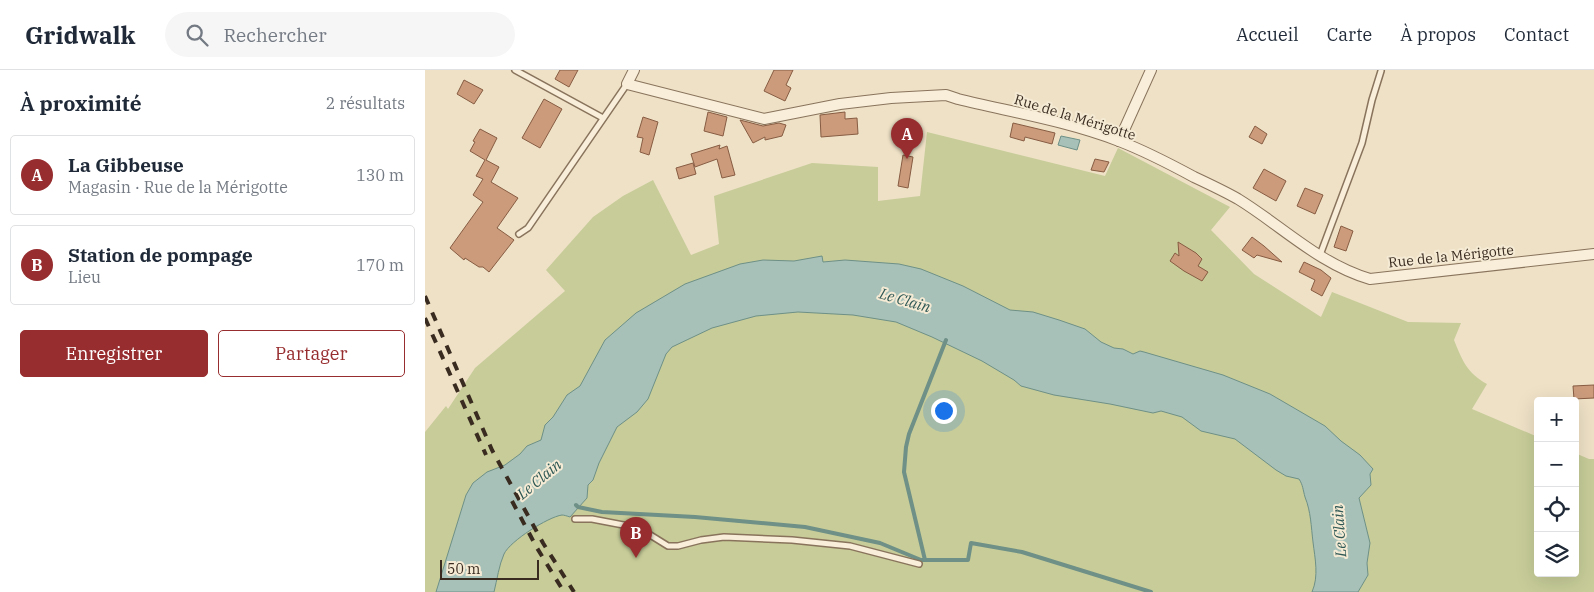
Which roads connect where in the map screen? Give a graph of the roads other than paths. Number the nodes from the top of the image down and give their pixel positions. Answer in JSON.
{"nodes":[{"id":1,"x":515,"y":70,"type":"edge"},
{"id":2,"x":634,"y":70,"type":"edge"},
{"id":3,"x":1151,"y":70,"type":"edge"},
{"id":4,"x":1381,"y":71,"type":"edge"},
{"id":5,"x":627,"y":84,"type":"junction"},
{"id":6,"x":603,"y":118,"type":"junction"},
{"id":7,"x":1119,"y":141,"type":"junction"},
{"id":8,"x":519,"y":234,"type":"dead end"},
{"id":9,"x":1594,"y":254,"type":"edge"},
{"id":10,"x":1320,"y":255,"type":"junction"},
{"id":11,"x":575,"y":519,"type":"dead end"},
{"id":12,"x":919,"y":564,"type":"dead end"}],
"edges":[{"from":1,"to":6,"type":"lane"},
{"from":2,"to":5,"type":"street"},
{"from":3,"to":7,"type":"street"},
{"from":4,"to":10,"type":"lane"},
{"from":5,"to":6,"type":"lane"},
{"from":5,"to":7,"type":"street","name":"Rue de la Mérigotte"},
{"from":6,"to":8,"type":"lane"},
{"from":7,"to":10,"type":"street","name":"Rue de la Mérigotte"},
{"from":9,"to":10,"type":"street","name":"Rue de la Mérigotte"},
{"from":11,"to":12,"type":"lane"}]}
